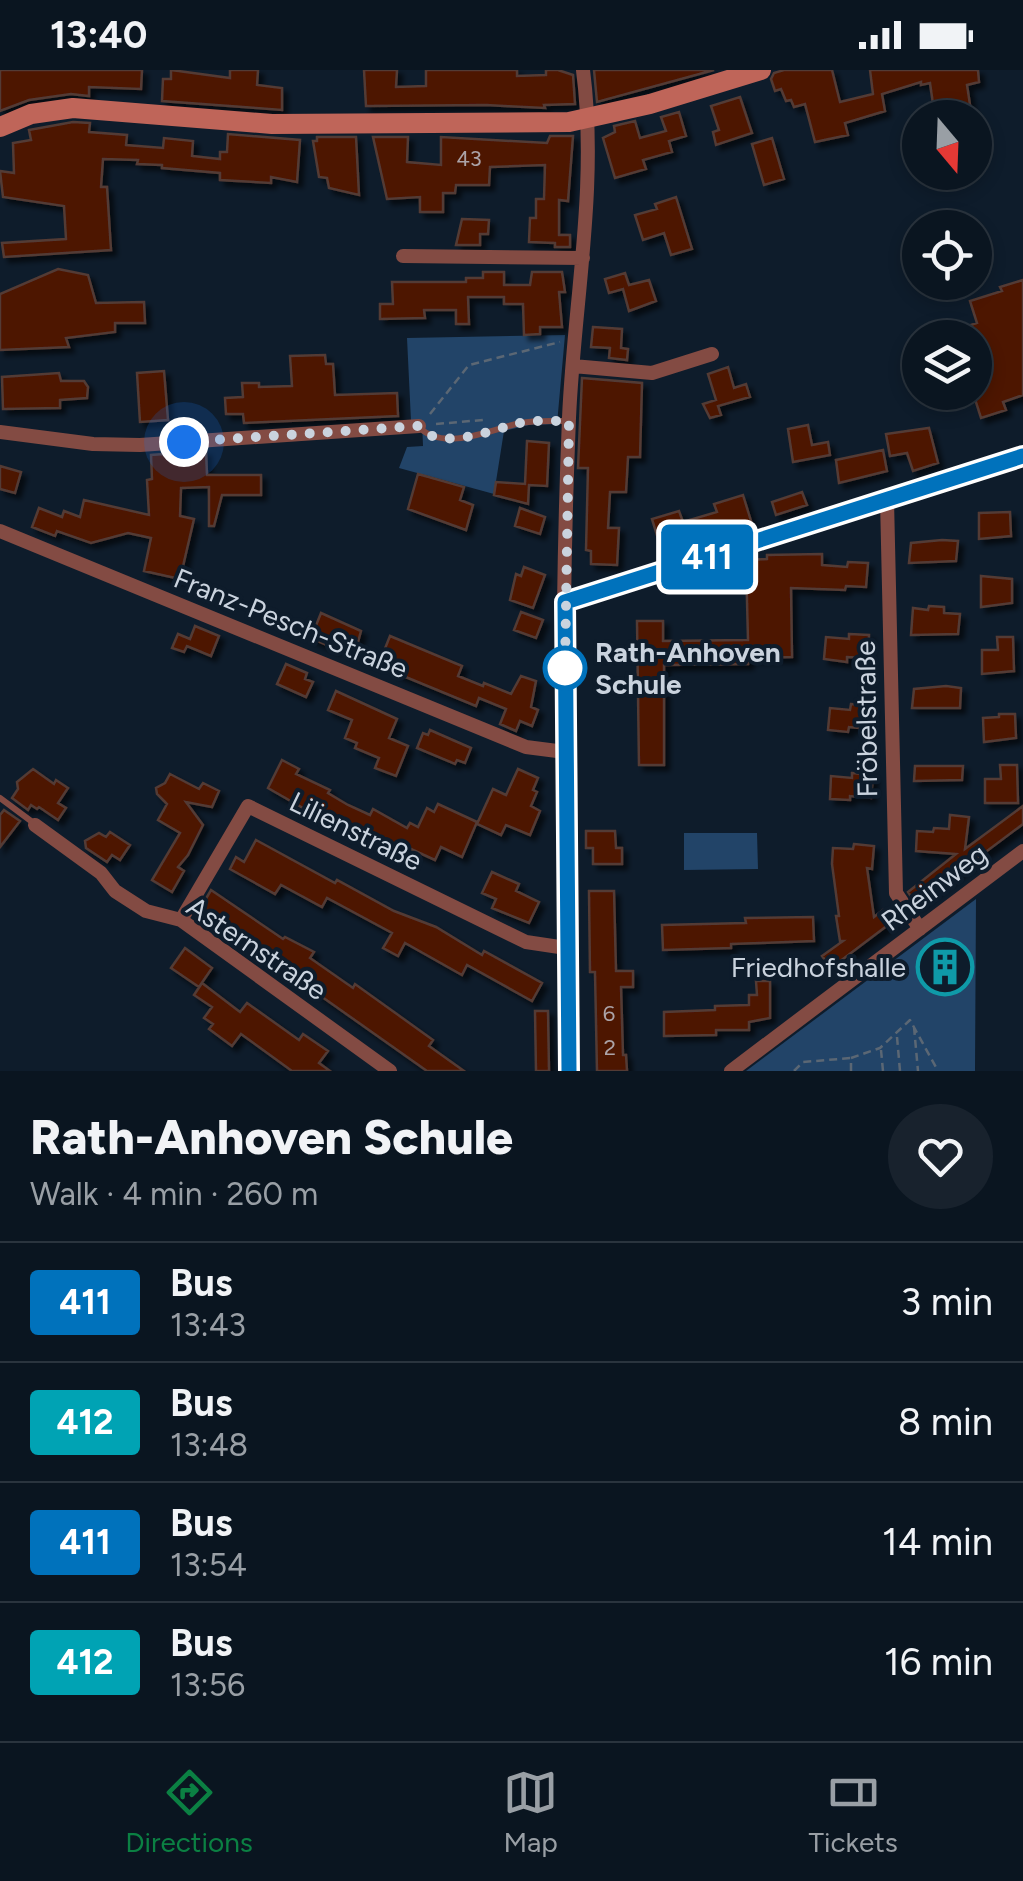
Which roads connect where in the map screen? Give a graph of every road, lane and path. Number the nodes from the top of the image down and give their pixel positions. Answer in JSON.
{"nodes":[{"id":1,"x":583,"y":70,"type":"edge"},
{"id":2,"x":761,"y":70,"type":"edge"},
{"id":3,"x":589,"y":119,"type":"junction"},
{"id":4,"x":0,"y":126,"type":"edge"},
{"id":5,"x":403,"y":256,"type":"dead end"},
{"id":6,"x":584,"y":258,"type":"junction"},
{"id":7,"x":575,"y":340,"type":"junction"},
{"id":8,"x":712,"y":354,"type":"dead end"},
{"id":9,"x":573,"y":366,"type":"junction"},
{"id":10,"x":569,"y":421,"type":"junction"},
{"id":11,"x":418,"y":426,"type":"junction"},
{"id":12,"x":0,"y":432,"type":"edge"},
{"id":13,"x":1023,"y":456,"type":"edge"},
{"id":14,"x":887,"y":500,"type":"junction"},
{"id":15,"x":0,"y":531,"type":"edge"},
{"id":16,"x":565,"y":602,"type":"junction"},
{"id":17,"x":565,"y":752,"type":"junction"},
{"id":18,"x":0,"y":798,"type":"edge"},
{"id":19,"x":35,"y":825,"type":"joint"},
{"id":20,"x":1023,"y":851,"type":"edge"},
{"id":21,"x":181,"y":920,"type":"junction"},
{"id":22,"x":920,"y":930,"type":"junction"},
{"id":23,"x":566,"y":948,"type":"junction"},
{"id":24,"x":914,"y":1026,"type":"junction"},
{"id":25,"x":896,"y":1036,"type":"junction"},
{"id":26,"x":880,"y":1048,"type":"junction"},
{"id":27,"x":851,"y":1058,"type":"junction"},
{"id":28,"x":390,"y":1071,"type":"edge"},
{"id":29,"x":569,"y":1071,"type":"edge"},
{"id":30,"x":730,"y":1071,"type":"edge"},
{"id":31,"x":794,"y":1071,"type":"edge"},
{"id":32,"x":851,"y":1071,"type":"edge"},
{"id":33,"x":883,"y":1071,"type":"edge"},
{"id":34,"x":900,"y":1071,"type":"edge"},
{"id":35,"x":918,"y":1071,"type":"edge"},
{"id":36,"x":938,"y":1071,"type":"edge"}],
"edges":[{"from":1,"to":3,"type":"street"},
{"from":2,"to":3,"type":"main road"},
{"from":3,"to":4,"type":"main road"},
{"from":3,"to":6,"type":"street"},
{"from":5,"to":6,"type":"street"},
{"from":6,"to":7,"type":"street"},
{"from":7,"to":9,"type":"street"},
{"from":7,"to":11,"type":"path"},
{"from":8,"to":9,"type":"street"},
{"from":9,"to":10,"type":"street"},
{"from":10,"to":11,"type":"lane"},
{"from":10,"to":16,"type":"street"},
{"from":11,"to":12,"type":"street"},
{"from":13,"to":14,"type":"street"},
{"from":14,"to":16,"type":"street"},
{"from":14,"to":22,"type":"street","name":"Fröbelstraße"},
{"from":15,"to":17,"type":"street","name":"Franz-Pesch-Straße"},
{"from":16,"to":17,"type":"street"},
{"from":17,"to":23,"type":"street"},
{"from":18,"to":19,"type":"lane","name":"Asternstraße"},
{"from":19,"to":21,"type":"street","name":"Asternstraße"},
{"from":20,"to":22,"type":"street","name":"Rheinweg"},
{"from":21,"to":23,"type":"street","name":"Lilienstraße"},
{"from":21,"to":28,"type":"street","name":"Asternstraße"},
{"from":22,"to":30,"type":"street","name":"Rheinweg"},
{"from":23,"to":29,"type":"street"},
{"from":24,"to":25,"type":"path"},
{"from":24,"to":35,"type":"path"},
{"from":24,"to":36,"type":"path"},
{"from":25,"to":26,"type":"path"},
{"from":25,"to":34,"type":"path"},
{"from":26,"to":27,"type":"path"},
{"from":26,"to":33,"type":"path"},
{"from":27,"to":31,"type":"path"},
{"from":27,"to":32,"type":"path"}]}
